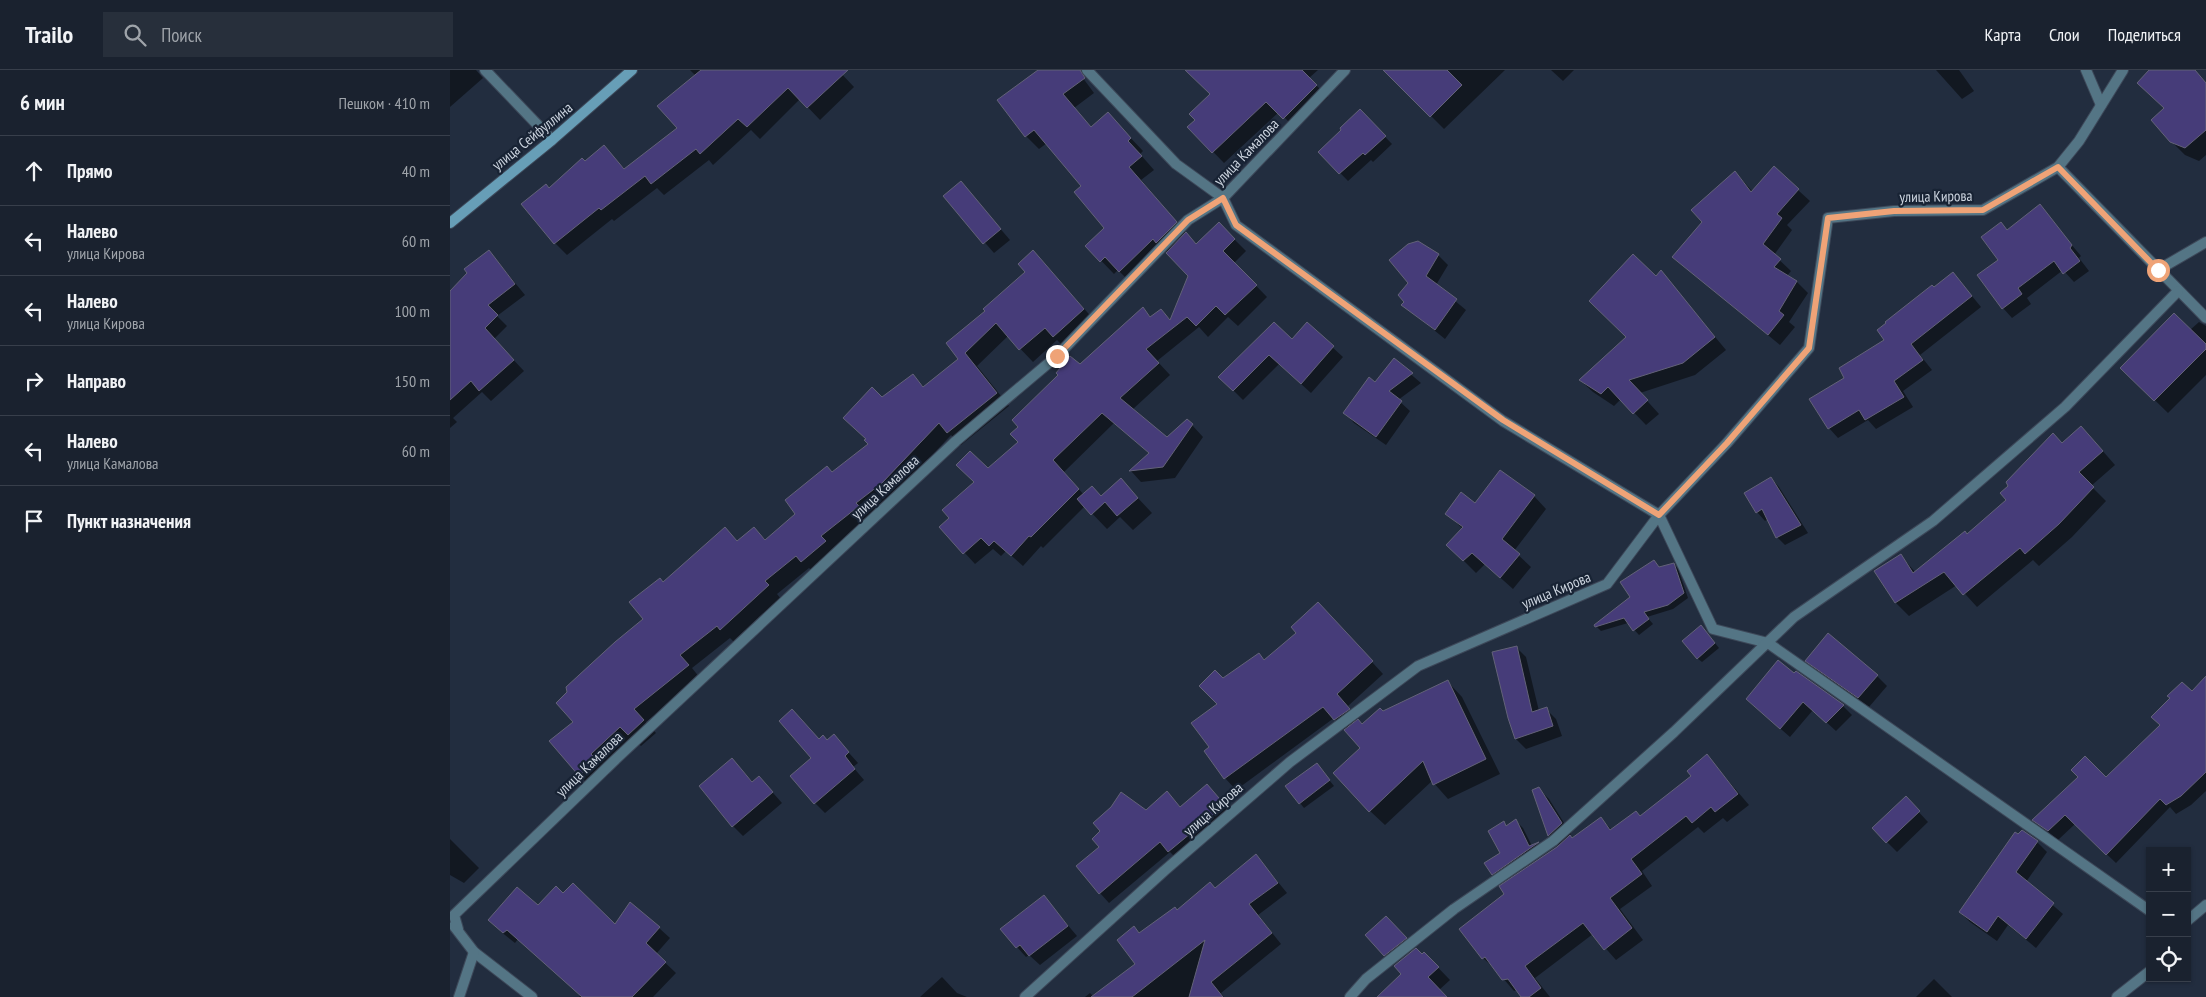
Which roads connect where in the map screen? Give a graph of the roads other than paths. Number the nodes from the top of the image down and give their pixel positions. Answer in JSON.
{"nodes":[{"id":1,"x":485,"y":70,"type":"edge"},
{"id":2,"x":632,"y":70,"type":"edge"},
{"id":3,"x":1087,"y":70,"type":"edge"},
{"id":4,"x":1345,"y":70,"type":"edge"},
{"id":5,"x":2086,"y":70,"type":"edge"},
{"id":6,"x":2123,"y":70,"type":"edge"},
{"id":7,"x":2101,"y":105,"type":"junction"},
{"id":8,"x":552,"y":140,"type":"junction"},
{"id":9,"x":2058,"y":167,"type":"junction"},
{"id":10,"x":1223,"y":198,"type":"junction"},
{"id":11,"x":450,"y":222,"type":"edge"},
{"id":12,"x":2206,"y":242,"type":"edge"},
{"id":13,"x":2158,"y":270,"type":"junction"},
{"id":14,"x":2178,"y":290,"type":"junction"},
{"id":15,"x":2206,"y":318,"type":"edge"},
{"id":16,"x":1659,"y":515,"type":"junction"},
{"id":17,"x":1768,"y":643,"type":"junction"},
{"id":18,"x":2206,"y":905,"type":"edge"},
{"id":19,"x":2146,"y":908,"type":"edge"},
{"id":20,"x":2191,"y":918,"type":"edge"},
{"id":21,"x":454,"y":926,"type":"edge"},
{"id":22,"x":474,"y":952,"type":"junction"},
{"id":23,"x":2146,"y":974,"type":"edge"},
{"id":24,"x":458,"y":997,"type":"edge"},
{"id":25,"x":532,"y":997,"type":"edge"},
{"id":26,"x":1025,"y":997,"type":"edge"},
{"id":27,"x":1350,"y":997,"type":"edge"},
{"id":28,"x":2117,"y":997,"type":"edge"}],
"edges":[{"from":1,"to":8,"type":"street"},
{"from":2,"to":8,"type":"street","name":"улица Сейфуллина"},
{"from":3,"to":10,"type":"street"},
{"from":4,"to":10,"type":"street","name":"улица Камалова"},
{"from":5,"to":7,"type":"street"},
{"from":6,"to":7,"type":"street","name":"улица Кирова"},
{"from":7,"to":9,"type":"street","name":"улица Кирова"},
{"from":8,"to":11,"type":"street","name":"улица Сейфуллина"},
{"from":9,"to":13,"type":"street"},
{"from":9,"to":16,"type":"street","name":"улица Кирова"},
{"from":10,"to":16,"type":"street"},
{"from":10,"to":21,"type":"street","name":"улица Камалова"},
{"from":12,"to":13,"type":"street"},
{"from":13,"to":14,"type":"street"},
{"from":14,"to":15,"type":"street"},
{"from":14,"to":17,"type":"street"},
{"from":16,"to":17,"type":"street"},
{"from":16,"to":26,"type":"street","name":"улица Кирова"},
{"from":17,"to":19,"type":"street"},
{"from":17,"to":27,"type":"street"},
{"from":18,"to":20,"type":"street"},
{"from":21,"to":22,"type":"street"},
{"from":22,"to":24,"type":"street"},
{"from":22,"to":25,"type":"street"},
{"from":23,"to":28,"type":"street"}]}
